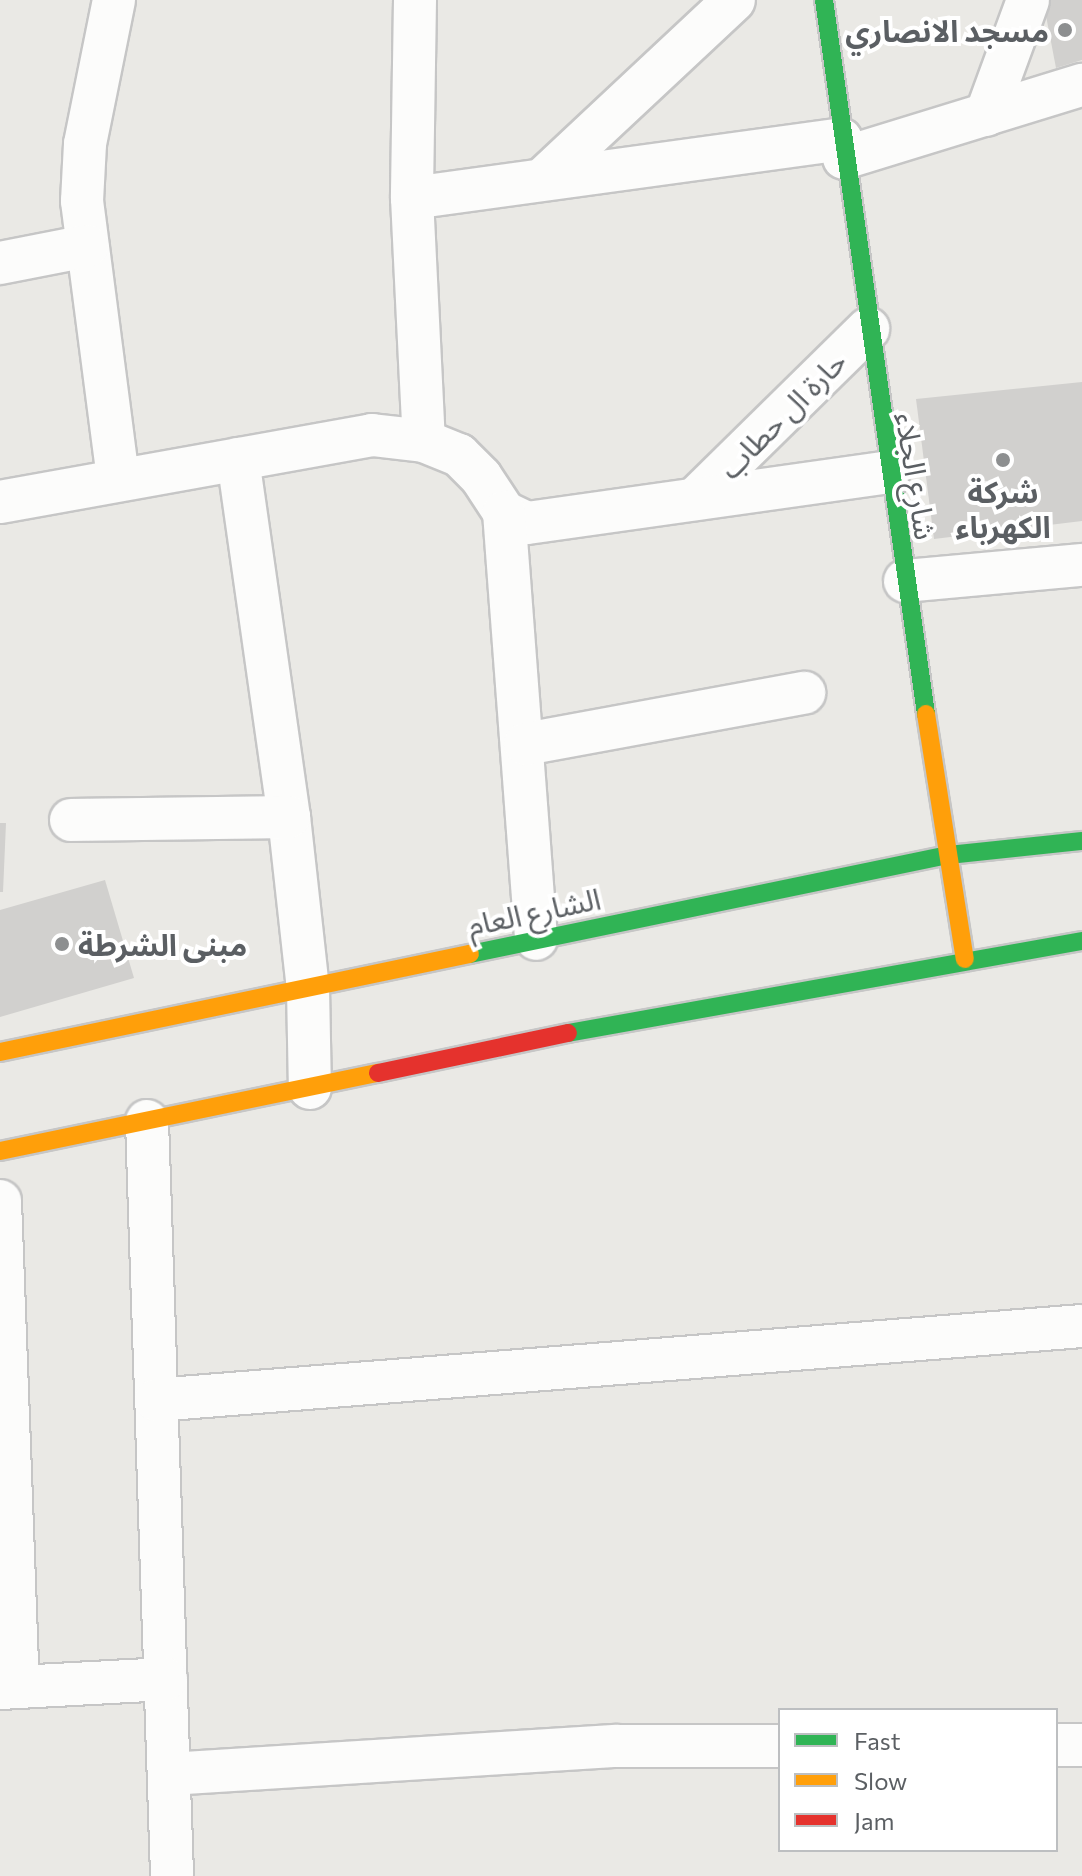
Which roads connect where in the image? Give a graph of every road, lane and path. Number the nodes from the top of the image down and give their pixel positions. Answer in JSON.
{"nodes":[{"id":1,"x":114,"y":0,"type":"edge"},
{"id":2,"x":415,"y":0,"type":"edge"},
{"id":3,"x":734,"y":0,"type":"edge"},
{"id":4,"x":824,"y":0,"type":"edge"},
{"id":5,"x":1028,"y":0,"type":"edge"},
{"id":6,"x":1082,"y":85,"type":"edge"},
{"id":7,"x":986,"y":115,"type":"junction"},
{"id":8,"x":842,"y":149,"type":"junction"},
{"id":9,"x":544,"y":178,"type":"junction"},
{"id":10,"x":412,"y":198,"type":"junction"},
{"id":11,"x":87,"y":246,"type":"junction"},
{"id":12,"x":0,"y":263,"type":"edge"},
{"id":13,"x":868,"y":329,"type":"junction"},
{"id":14,"x":424,"y":441,"type":"junction"},
{"id":15,"x":238,"y":459,"type":"junction"},
{"id":16,"x":888,"y":472,"type":"junction"},
{"id":17,"x":118,"y":479,"type":"junction"},
{"id":18,"x":695,"y":499,"type":"junction"},
{"id":19,"x":0,"y":502,"type":"edge"},
{"id":20,"x":504,"y":512,"type":"junction"},
{"id":21,"x":1082,"y":565,"type":"edge"},
{"id":22,"x":905,"y":581,"type":"junction"},
{"id":23,"x":804,"y":693,"type":"dead end"},
{"id":24,"x":525,"y":744,"type":"junction"},
{"id":25,"x":289,"y":817,"type":"junction"},
{"id":26,"x":71,"y":820,"type":"dead end"},
{"id":27,"x":1082,"y":841,"type":"edge"},
{"id":28,"x":948,"y":855,"type":"junction"},
{"id":29,"x":536,"y":939,"type":"junction"},
{"id":30,"x":1082,"y":941,"type":"edge"},
{"id":31,"x":965,"y":959,"type":"junction"},
{"id":32,"x":308,"y":988,"type":"junction"},
{"id":33,"x":0,"y":1052,"type":"edge"},
{"id":34,"x":310,"y":1088,"type":"junction"},
{"id":35,"x":147,"y":1121,"type":"junction"},
{"id":36,"x":0,"y":1151,"type":"edge"},
{"id":37,"x":0,"y":1201,"type":"edge"},
{"id":38,"x":1082,"y":1326,"type":"edge"},
{"id":39,"x":156,"y":1400,"type":"junction"},
{"id":40,"x":166,"y":1679,"type":"junction"},
{"id":41,"x":9,"y":1688,"type":"edge"},
{"id":42,"x":1058,"y":1745,"type":"edge"},
{"id":43,"x":1082,"y":1745,"type":"edge"},
{"id":44,"x":778,"y":1746,"type":"edge"},
{"id":45,"x":169,"y":1774,"type":"junction"},
{"id":46,"x":172,"y":1876,"type":"edge"}],
"edges":[{"from":1,"to":11,"type":"street"},
{"from":2,"to":10,"type":"street"},
{"from":3,"to":9,"type":"street"},
{"from":4,"to":8,"type":"main road","name":"شارع الجلاء"},
{"from":5,"to":7,"type":"street"},
{"from":6,"to":7,"type":"street"},
{"from":7,"to":8,"type":"street"},
{"from":8,"to":9,"type":"street"},
{"from":8,"to":13,"type":"main road","name":"شارع الجلاء"},
{"from":9,"to":10,"type":"street"},
{"from":10,"to":14,"type":"street"},
{"from":11,"to":12,"type":"street"},
{"from":11,"to":17,"type":"street"},
{"from":13,"to":16,"type":"main road","name":"شارع الجلاء"},
{"from":13,"to":18,"type":"street","name":"حارة ال حطاب"},
{"from":14,"to":15,"type":"street"},
{"from":14,"to":20,"type":"street"},
{"from":15,"to":17,"type":"street"},
{"from":15,"to":25,"type":"street"},
{"from":16,"to":18,"type":"street"},
{"from":16,"to":22,"type":"main road","name":"شارع الجلاء"},
{"from":17,"to":19,"type":"street"},
{"from":18,"to":20,"type":"street"},
{"from":20,"to":24,"type":"street"},
{"from":21,"to":22,"type":"street"},
{"from":22,"to":28,"type":"main road","name":"شارع الجلاء"},
{"from":23,"to":24,"type":"street"},
{"from":24,"to":29,"type":"street"},
{"from":25,"to":26,"type":"street"},
{"from":25,"to":32,"type":"street"},
{"from":27,"to":28,"type":"main road","name":"الشارع العام"},
{"from":28,"to":29,"type":"main road","name":"الشارع العام"},
{"from":28,"to":31,"type":"main road","name":"شارع الجلاء"},
{"from":29,"to":32,"type":"main road","name":"الشارع العام"},
{"from":30,"to":31,"type":"main road"},
{"from":31,"to":34,"type":"main road"},
{"from":32,"to":33,"type":"main road","name":"الشارع العام"},
{"from":32,"to":34,"type":"street"},
{"from":34,"to":35,"type":"main road"},
{"from":35,"to":36,"type":"main road"},
{"from":35,"to":39,"type":"street"},
{"from":37,"to":41,"type":"street"},
{"from":38,"to":39,"type":"street"},
{"from":39,"to":40,"type":"street"},
{"from":40,"to":41,"type":"street"},
{"from":40,"to":45,"type":"street"},
{"from":42,"to":43,"type":"street"},
{"from":44,"to":45,"type":"street"},
{"from":45,"to":46,"type":"street"}]}
